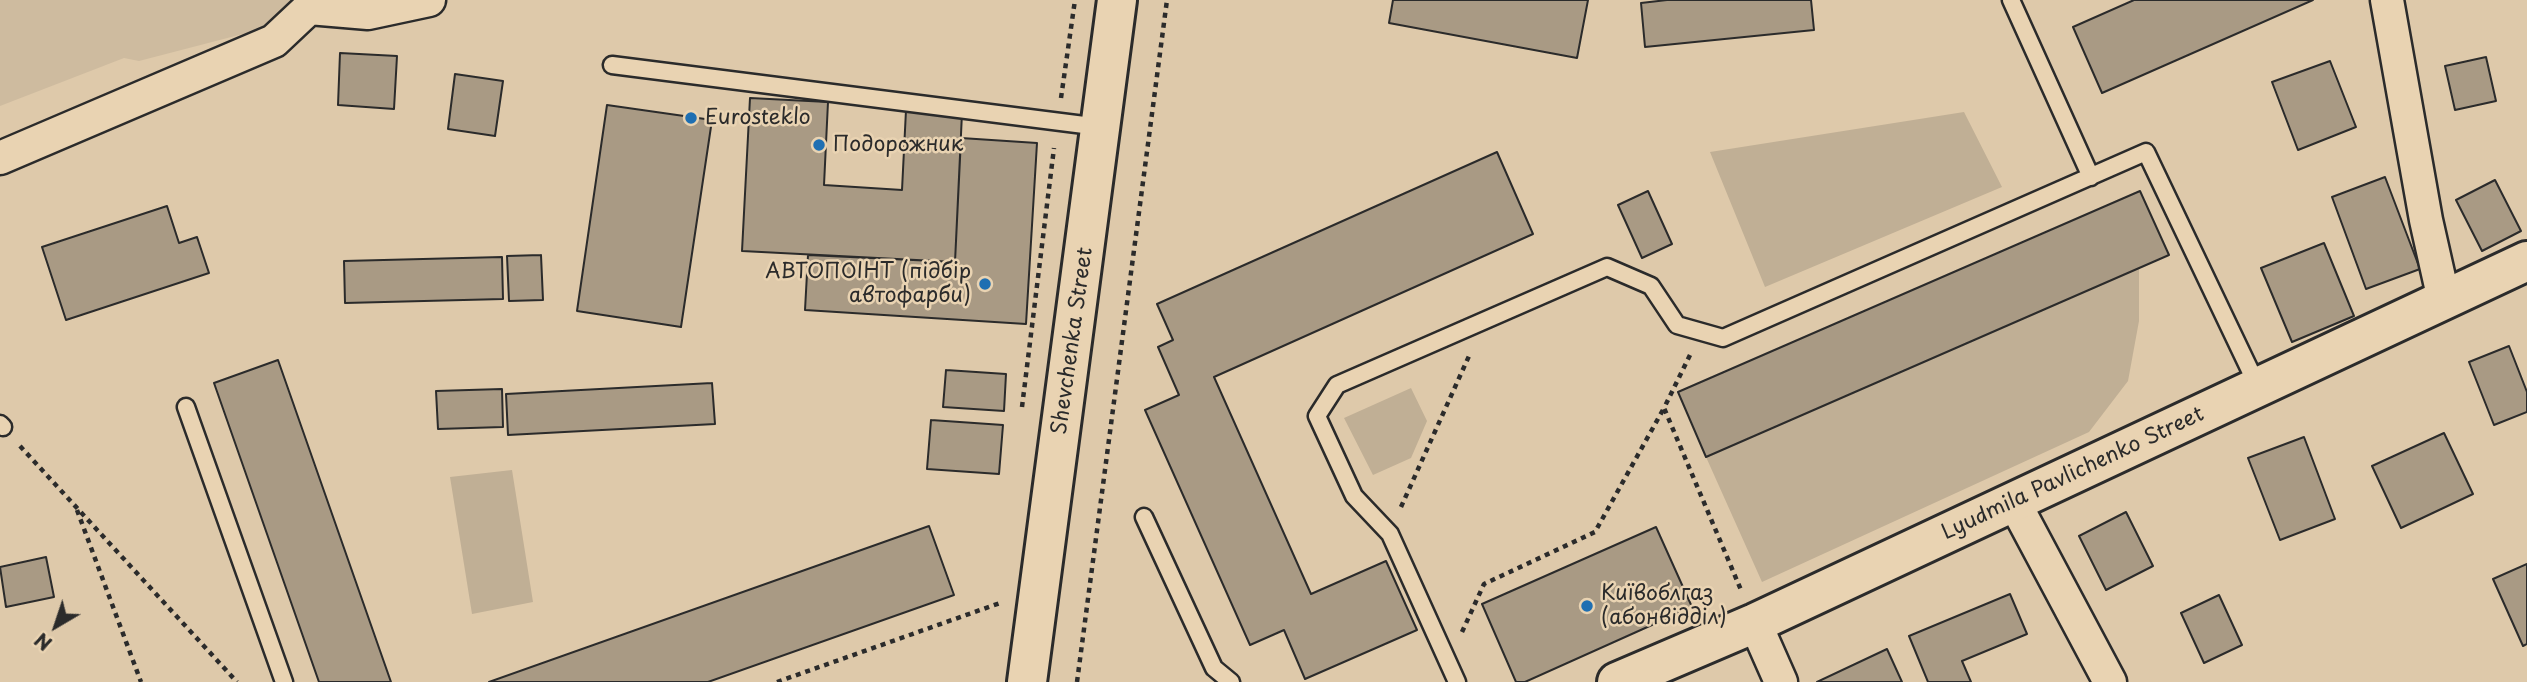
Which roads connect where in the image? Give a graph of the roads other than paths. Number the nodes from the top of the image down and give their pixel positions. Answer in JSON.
{"nodes":[{"id":1,"x":429,"y":0,"type":"edge"},
{"id":2,"x":1117,"y":0,"type":"edge"},
{"id":3,"x":2011,"y":0,"type":"edge"},
{"id":4,"x":2387,"y":0,"type":"edge"},
{"id":5,"x":612,"y":65,"type":"dead end"},
{"id":6,"x":1100,"y":127,"type":"junction"},
{"id":7,"x":0,"y":158,"type":"edge"},
{"id":8,"x":2091,"y":177,"type":"junction"},
{"id":9,"x":2527,"y":261,"type":"edge"},
{"id":10,"x":2444,"y":300,"type":"junction"},
{"id":11,"x":2258,"y":388,"type":"junction"},
{"id":12,"x":186,"y":407,"type":"dead end"},
{"id":13,"x":2014,"y":502,"type":"junction"},
{"id":14,"x":1144,"y":517,"type":"dead end"},
{"id":15,"x":1755,"y":623,"type":"junction"},
{"id":16,"x":284,"y":682,"type":"edge"},
{"id":17,"x":1027,"y":682,"type":"edge"},
{"id":18,"x":1231,"y":682,"type":"edge"},
{"id":19,"x":1457,"y":682,"type":"edge"},
{"id":20,"x":1617,"y":682,"type":"edge"},
{"id":21,"x":1781,"y":682,"type":"edge"},
{"id":22,"x":2110,"y":682,"type":"edge"}],
"edges":[{"from":1,"to":7,"type":"street"},
{"from":2,"to":6,"type":"main road","name":"Shevchenka Street"},
{"from":3,"to":8,"type":"lane"},
{"from":4,"to":10,"type":"street"},
{"from":5,"to":6,"type":"lane"},
{"from":6,"to":17,"type":"main road","name":"Shevchenka Street"},
{"from":8,"to":11,"type":"lane"},
{"from":8,"to":19,"type":"lane"},
{"from":9,"to":10,"type":"main road","name":"Lyudmila Pavlichenko Street"},
{"from":10,"to":11,"type":"main road","name":"Lyudmila Pavlichenko Street"},
{"from":11,"to":13,"type":"main road","name":"Lyudmila Pavlichenko Street"},
{"from":12,"to":16,"type":"lane"},
{"from":13,"to":15,"type":"main road","name":"Lyudmila Pavlichenko Street"},
{"from":13,"to":22,"type":"street"},
{"from":14,"to":18,"type":"lane"},
{"from":15,"to":20,"type":"main road","name":"Lyudmila Pavlichenko Street"},
{"from":15,"to":21,"type":"street"}]}
